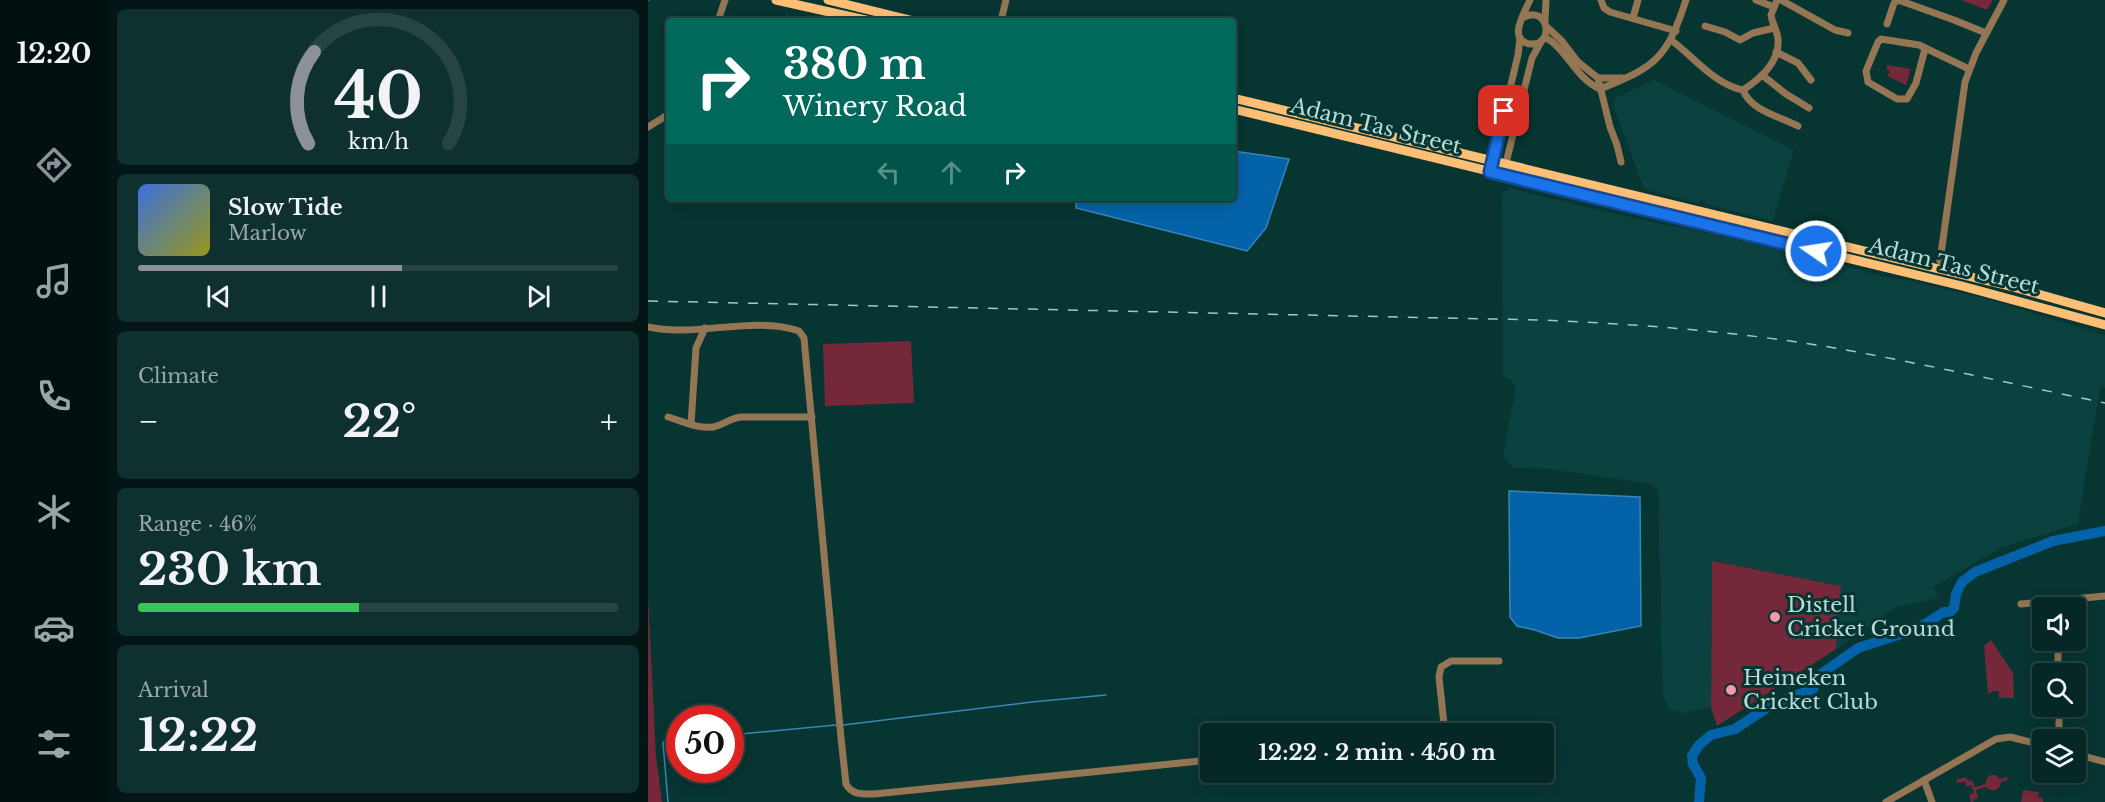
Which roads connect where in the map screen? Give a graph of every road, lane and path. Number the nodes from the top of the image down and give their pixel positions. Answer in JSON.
{"nodes":[{"id":1,"x":725,"y":0,"type":"edge"},
{"id":2,"x":776,"y":0,"type":"edge"},
{"id":3,"x":828,"y":0,"type":"edge"},
{"id":4,"x":1006,"y":0,"type":"edge"},
{"id":5,"x":1530,"y":0,"type":"edge"},
{"id":6,"x":1546,"y":0,"type":"edge"},
{"id":7,"x":1601,"y":0,"type":"edge"},
{"id":8,"x":1638,"y":0,"type":"edge"},
{"id":9,"x":1686,"y":0,"type":"edge"},
{"id":10,"x":1756,"y":0,"type":"edge"},
{"id":11,"x":2004,"y":0,"type":"edge"},
{"id":12,"x":1777,"y":2,"type":"edge"},
{"id":13,"x":719,"y":18,"type":"edge"},
{"id":14,"x":857,"y":18,"type":"edge"},
{"id":15,"x":902,"y":18,"type":"edge"},
{"id":16,"x":1002,"y":18,"type":"edge"},
{"id":17,"x":1522,"y":18,"type":"junction"},
{"id":18,"x":1633,"y":18,"type":"junction"},
{"id":19,"x":1546,"y":24,"type":"junction"},
{"id":20,"x":1887,"y":24,"type":"dead end"},
{"id":21,"x":1705,"y":26,"type":"dead end"},
{"id":22,"x":1774,"y":28,"type":"junction"},
{"id":23,"x":1676,"y":31,"type":"junction"},
{"id":24,"x":1848,"y":33,"type":"dead end"},
{"id":25,"x":1986,"y":33,"type":"junction"},
{"id":26,"x":1520,"y":38,"type":"junction"},
{"id":27,"x":1544,"y":38,"type":"junction"},
{"id":28,"x":1671,"y":40,"type":"junction"},
{"id":29,"x":1925,"y":49,"type":"junction"},
{"id":30,"x":1776,"y":52,"type":"junction"},
{"id":31,"x":1969,"y":69,"type":"junction"},
{"id":32,"x":1762,"y":75,"type":"junction"},
{"id":33,"x":1598,"y":78,"type":"junction"},
{"id":34,"x":1628,"y":78,"type":"junction"},
{"id":35,"x":1811,"y":80,"type":"dead end"},
{"id":36,"x":1600,"y":89,"type":"junction"},
{"id":37,"x":1743,"y":90,"type":"junction"},
{"id":38,"x":1236,"y":99,"type":"edge"},
{"id":39,"x":1809,"y":108,"type":"dead end"},
{"id":40,"x":1236,"y":111,"type":"edge"},
{"id":41,"x":666,"y":116,"type":"edge"},
{"id":42,"x":648,"y":120,"type":"edge"},
{"id":43,"x":659,"y":120,"type":"junction"},
{"id":44,"x":1798,"y":126,"type":"dead end"},
{"id":45,"x":648,"y":127,"type":"edge"},
{"id":46,"x":1491,"y":161,"type":"junction"},
{"id":47,"x":1622,"y":162,"type":"dead end"},
{"id":48,"x":1504,"y":164,"type":"junction"},
{"id":49,"x":1490,"y":172,"type":"junction"},
{"id":50,"x":1503,"y":176,"type":"junction"},
{"id":51,"x":1940,"y":267,"type":"junction"},
{"id":52,"x":1932,"y":279,"type":"junction"},
{"id":53,"x":1943,"y":281,"type":"junction"},
{"id":54,"x":2105,"y":313,"type":"edge"},
{"id":55,"x":2105,"y":325,"type":"edge"},
{"id":56,"x":648,"y":327,"type":"edge"},
{"id":57,"x":705,"y":328,"type":"junction"},
{"id":58,"x":668,"y":417,"type":"dead end"},
{"id":59,"x":812,"y":417,"type":"junction"},
{"id":60,"x":691,"y":424,"type":"junction"},
{"id":61,"x":2105,"y":596,"type":"edge"},
{"id":62,"x":2086,"y":599,"type":"edge"},
{"id":63,"x":2022,"y":604,"type":"dead end"},
{"id":64,"x":2032,"y":604,"type":"edge"},
{"id":65,"x":1499,"y":661,"type":"dead end"},
{"id":66,"x":1445,"y":723,"type":"edge"},
{"id":67,"x":2032,"y":742,"type":"edge"},
{"id":68,"x":2086,"y":757,"type":"edge"},
{"id":69,"x":1200,"y":761,"type":"edge"},
{"id":70,"x":2105,"y":762,"type":"edge"},
{"id":71,"x":1924,"y":780,"type":"junction"},
{"id":72,"x":1886,"y":802,"type":"edge"},
{"id":73,"x":1932,"y":802,"type":"edge"}],
"edges":[{"from":1,"to":13,"type":"street"},
{"from":2,"to":14,"type":"main road"},
{"from":3,"to":15,"type":"main road"},
{"from":4,"to":16,"type":"street"},
{"from":5,"to":17,"type":"street"},
{"from":6,"to":19,"type":"street"},
{"from":7,"to":18,"type":"street"},
{"from":8,"to":18,"type":"street"},
{"from":9,"to":23,"type":"street"},
{"from":10,"to":12,"type":"street"},
{"from":11,"to":25,"type":"street"},
{"from":12,"to":22,"type":"street"},
{"from":12,"to":24,"type":"street"},
{"from":17,"to":19,"type":"street"},
{"from":17,"to":26,"type":"street"},
{"from":18,"to":23,"type":"street"},
{"from":19,"to":27,"type":"street"},
{"from":19,"to":33,"type":"street"},
{"from":20,"to":25,"type":"street"},
{"from":21,"to":22,"type":"street"},
{"from":22,"to":30,"type":"street"},
{"from":23,"to":28,"type":"street"},
{"from":25,"to":31,"type":"street"},
{"from":26,"to":27,"type":"street"},
{"from":26,"to":46,"type":"street"},
{"from":27,"to":36,"type":"street"},
{"from":27,"to":48,"type":"street"},
{"from":28,"to":34,"type":"street"},
{"from":28,"to":37,"type":"street"},
{"from":29,"to":29,"type":"street"},
{"from":29,"to":31,"type":"street"},
{"from":30,"to":32,"type":"street"},
{"from":30,"to":35,"type":"street"},
{"from":31,"to":51,"type":"street"},
{"from":32,"to":37,"type":"street"},
{"from":32,"to":39,"type":"street"},
{"from":33,"to":34,"type":"street"},
{"from":33,"to":36,"type":"street"},
{"from":34,"to":36,"type":"street"},
{"from":36,"to":47,"type":"street"},
{"from":37,"to":44,"type":"street"},
{"from":38,"to":46,"type":"main road","name":"Adam Tas Street"},
{"from":40,"to":49,"type":"main road","name":"Adam Tas Street"},
{"from":41,"to":43,"type":"street"},
{"from":42,"to":43,"type":"street"},
{"from":43,"to":45,"type":"street"},
{"from":46,"to":48,"type":"main road","name":"Adam Tas Street"},
{"from":46,"to":49,"type":"street"},
{"from":48,"to":50,"type":"street"},
{"from":48,"to":51,"type":"main road","name":"Adam Tas Street"},
{"from":49,"to":50,"type":"main road","name":"Adam Tas Street"},
{"from":50,"to":52,"type":"main road","name":"Adam Tas Street"},
{"from":51,"to":52,"type":"street"},
{"from":51,"to":53,"type":"street"},
{"from":51,"to":54,"type":"main road","name":"Adam Tas Street"},
{"from":52,"to":53,"type":"main road","name":"Adam Tas Street"},
{"from":53,"to":55,"type":"main road","name":"Adam Tas Street"},
{"from":56,"to":57,"type":"street"},
{"from":57,"to":59,"type":"street"},
{"from":57,"to":60,"type":"street"},
{"from":58,"to":60,"type":"street"},
{"from":59,"to":60,"type":"street"},
{"from":59,"to":69,"type":"street"},
{"from":61,"to":62,"type":"street"},
{"from":63,"to":64,"type":"street"},
{"from":65,"to":66,"type":"street"},
{"from":67,"to":71,"type":"street"},
{"from":68,"to":70,"type":"street"},
{"from":71,"to":72,"type":"street"},
{"from":71,"to":73,"type":"street"}]}
